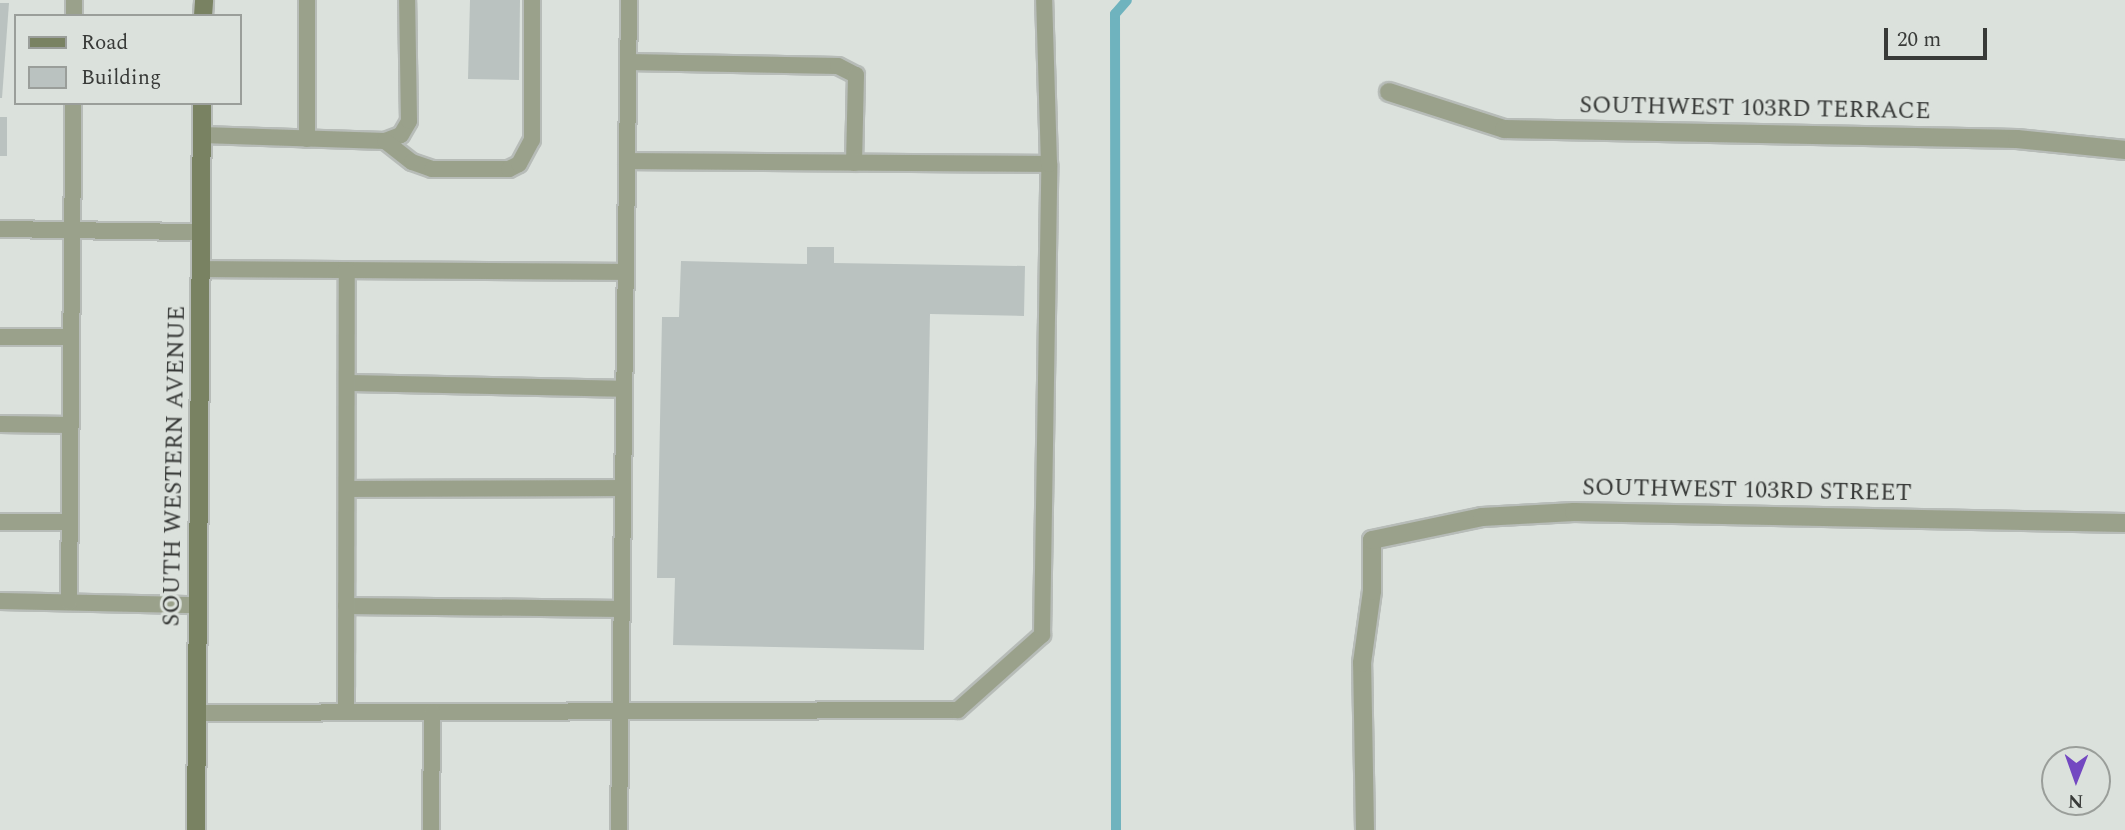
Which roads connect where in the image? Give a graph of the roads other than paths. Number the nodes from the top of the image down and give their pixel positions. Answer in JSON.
{"nodes":[{"id":1,"x":307,"y":0,"type":"edge"},
{"id":2,"x":407,"y":0,"type":"edge"},
{"id":3,"x":532,"y":0,"type":"edge"},
{"id":4,"x":629,"y":0,"type":"edge"},
{"id":5,"x":1044,"y":0,"type":"edge"},
{"id":6,"x":628,"y":62,"type":"junction"},
{"id":7,"x":1389,"y":92,"type":"dead end"},
{"id":8,"x":73,"y":105,"type":"edge"},
{"id":9,"x":202,"y":105,"type":"edge"},
{"id":10,"x":202,"y":135,"type":"junction"},
{"id":11,"x":307,"y":139,"type":"junction"},
{"id":12,"x":386,"y":141,"type":"junction"},
{"id":13,"x":2125,"y":150,"type":"edge"},
{"id":14,"x":627,"y":161,"type":"junction"},
{"id":15,"x":855,"y":163,"type":"junction"},
{"id":16,"x":1049,"y":164,"type":"junction"},
{"id":17,"x":0,"y":229,"type":"edge"},
{"id":18,"x":71,"y":229,"type":"junction"},
{"id":19,"x":201,"y":232,"type":"junction"},
{"id":20,"x":201,"y":269,"type":"junction"},
{"id":21,"x":347,"y":270,"type":"junction"},
{"id":22,"x":626,"y":272,"type":"junction"},
{"id":23,"x":0,"y":337,"type":"edge"},
{"id":24,"x":71,"y":337,"type":"junction"},
{"id":25,"x":347,"y":383,"type":"junction"},
{"id":26,"x":624,"y":389,"type":"junction"},
{"id":27,"x":0,"y":424,"type":"edge"},
{"id":28,"x":70,"y":425,"type":"junction"},
{"id":29,"x":623,"y":488,"type":"junction"},
{"id":30,"x":347,"y":489,"type":"junction"},
{"id":31,"x":0,"y":522,"type":"edge"},
{"id":32,"x":69,"y":522,"type":"junction"},
{"id":33,"x":2125,"y":523,"type":"edge"},
{"id":34,"x":0,"y":601,"type":"edge"},
{"id":35,"x":69,"y":602,"type":"junction"},
{"id":36,"x":198,"y":605,"type":"junction"},
{"id":37,"x":346,"y":606,"type":"junction"},
{"id":38,"x":622,"y":609,"type":"junction"},
{"id":39,"x":346,"y":712,"type":"junction"},
{"id":40,"x":432,"y":712,"type":"junction"},
{"id":41,"x":620,"y":712,"type":"junction"},
{"id":42,"x":197,"y":713,"type":"junction"},
{"id":43,"x":195,"y":830,"type":"edge"},
{"id":44,"x":430,"y":830,"type":"edge"},
{"id":45,"x":619,"y":830,"type":"edge"},
{"id":46,"x":1365,"y":830,"type":"edge"}],
"edges":[{"from":1,"to":11,"type":"lane"},
{"from":2,"to":12,"type":"lane"},
{"from":3,"to":12,"type":"lane"},
{"from":4,"to":6,"type":"lane"},
{"from":5,"to":16,"type":"lane"},
{"from":6,"to":14,"type":"lane"},
{"from":6,"to":15,"type":"lane"},
{"from":7,"to":13,"type":"street","name":"SOUTHWEST 103RD TERRACE"},
{"from":8,"to":18,"type":"lane"},
{"from":9,"to":10,"type":"main road","name":"SOUTH WESTERN AVENUE"},
{"from":10,"to":11,"type":"lane"},
{"from":10,"to":19,"type":"main road","name":"SOUTH WESTERN AVENUE"},
{"from":11,"to":12,"type":"lane"},
{"from":14,"to":15,"type":"lane"},
{"from":14,"to":22,"type":"lane"},
{"from":15,"to":16,"type":"lane"},
{"from":16,"to":41,"type":"lane"},
{"from":17,"to":18,"type":"lane"},
{"from":18,"to":19,"type":"lane"},
{"from":18,"to":24,"type":"lane"},
{"from":19,"to":20,"type":"main road","name":"SOUTH WESTERN AVENUE"},
{"from":20,"to":21,"type":"lane"},
{"from":20,"to":36,"type":"main road","name":"SOUTH WESTERN AVENUE"},
{"from":21,"to":22,"type":"lane"},
{"from":21,"to":25,"type":"lane"},
{"from":22,"to":26,"type":"lane"},
{"from":23,"to":24,"type":"lane"},
{"from":24,"to":28,"type":"lane"},
{"from":25,"to":26,"type":"lane"},
{"from":25,"to":30,"type":"lane"},
{"from":26,"to":29,"type":"lane"},
{"from":27,"to":28,"type":"lane"},
{"from":28,"to":32,"type":"lane"},
{"from":29,"to":30,"type":"lane"},
{"from":29,"to":38,"type":"lane"},
{"from":30,"to":37,"type":"lane"},
{"from":31,"to":32,"type":"lane"},
{"from":32,"to":35,"type":"lane"},
{"from":33,"to":46,"type":"street","name":"SOUTHWEST 103RD STREET"},
{"from":34,"to":35,"type":"lane"},
{"from":35,"to":36,"type":"lane"},
{"from":36,"to":42,"type":"main road","name":"SOUTH WESTERN AVENUE"},
{"from":37,"to":38,"type":"lane"},
{"from":37,"to":39,"type":"lane"},
{"from":38,"to":41,"type":"lane"},
{"from":39,"to":40,"type":"lane"},
{"from":39,"to":42,"type":"lane"},
{"from":40,"to":41,"type":"lane"},
{"from":40,"to":44,"type":"lane"},
{"from":41,"to":45,"type":"lane"},
{"from":42,"to":43,"type":"main road","name":"SOUTH WESTERN AVENUE"}]}
